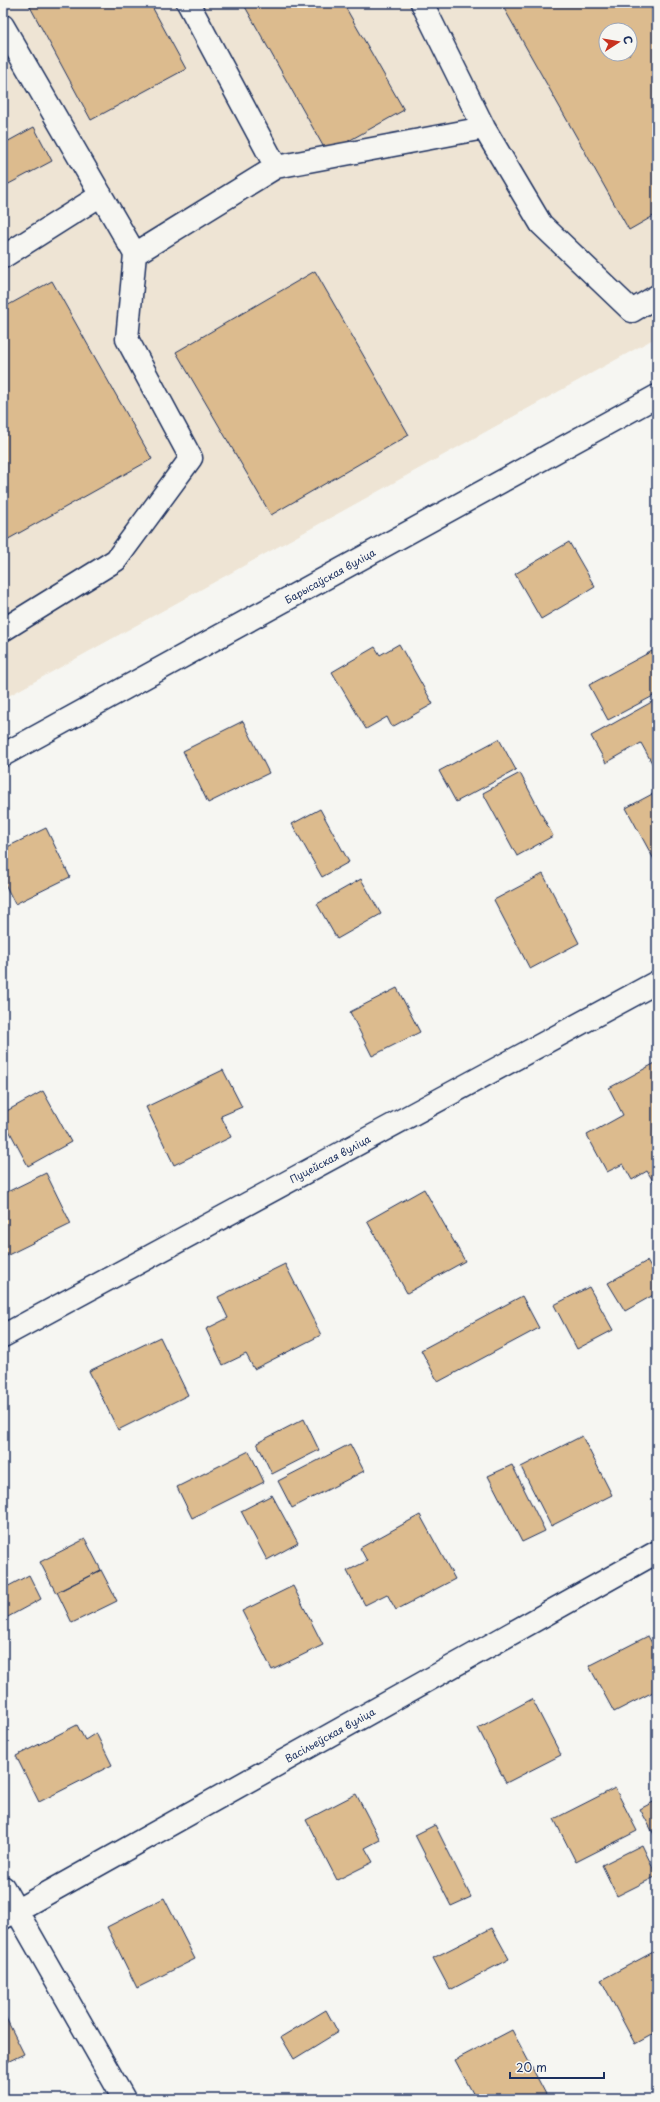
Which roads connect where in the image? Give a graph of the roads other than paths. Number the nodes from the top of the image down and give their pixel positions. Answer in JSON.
{"nodes":[{"id":1,"x":188,"y":3,"type":"edge"},
{"id":2,"x":422,"y":3,"type":"edge"},
{"id":3,"x":3,"y":26,"type":"edge"},
{"id":4,"x":484,"y":128,"type":"junction"},
{"id":5,"x":276,"y":167,"type":"junction"},
{"id":6,"x":101,"y":195,"type":"junction"},
{"id":7,"x":135,"y":254,"type":"junction"},
{"id":8,"x":3,"y":257,"type":"edge"},
{"id":9,"x":657,"y":296,"type":"edge"},
{"id":10,"x":657,"y":396,"type":"edge"},
{"id":11,"x":3,"y":630,"type":"edge"},
{"id":12,"x":3,"y":755,"type":"edge"},
{"id":13,"x":657,"y":982,"type":"edge"},
{"id":14,"x":3,"y":1336,"type":"edge"},
{"id":15,"x":657,"y":1552,"type":"edge"},
{"id":16,"x":3,"y":1887,"type":"edge"},
{"id":17,"x":10,"y":1914,"type":"edge"},
{"id":18,"x":124,"y":2099,"type":"edge"}],
"edges":[{"from":1,"to":5,"type":"street"},
{"from":2,"to":4,"type":"street"},
{"from":3,"to":6,"type":"street"},
{"from":4,"to":5,"type":"street"},
{"from":4,"to":9,"type":"street"},
{"from":5,"to":7,"type":"street"},
{"from":6,"to":7,"type":"street"},
{"from":6,"to":8,"type":"street"},
{"from":7,"to":11,"type":"street"},
{"from":10,"to":12,"type":"street","name":"Барысаўская вуліца"},
{"from":13,"to":14,"type":"street","name":"Пуцейская вуліца"},
{"from":15,"to":17,"type":"street","name":"Васільеўская вуліца"},
{"from":16,"to":17,"type":"street"},
{"from":17,"to":18,"type":"street"}]}
